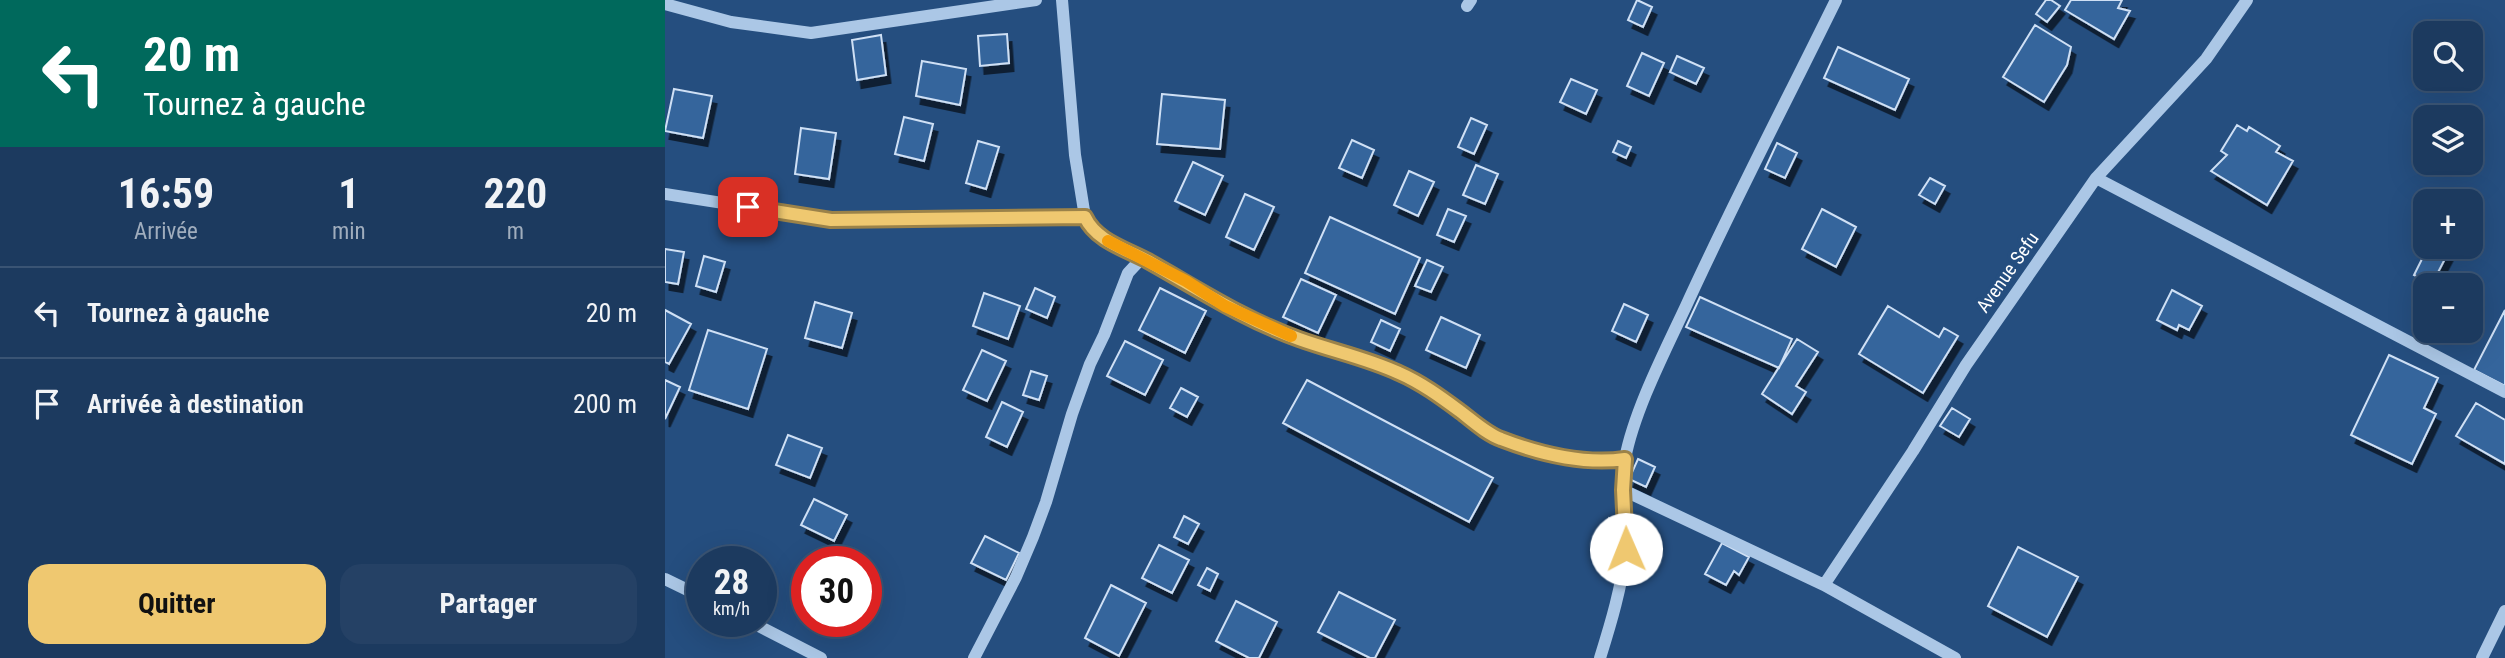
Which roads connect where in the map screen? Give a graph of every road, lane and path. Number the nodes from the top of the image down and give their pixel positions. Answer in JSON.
{"nodes":[{"id":1,"x":1036,"y":0,"type":"edge"},
{"id":2,"x":1062,"y":0,"type":"edge"},
{"id":3,"x":1836,"y":0,"type":"edge"},
{"id":4,"x":2247,"y":0,"type":"edge"},
{"id":5,"x":665,"y":5,"type":"edge"},
{"id":6,"x":2096,"y":178,"type":"junction"},
{"id":7,"x":665,"y":194,"type":"edge"},
{"id":8,"x":1085,"y":217,"type":"junction"},
{"id":9,"x":1142,"y":258,"type":"junction"},
{"id":10,"x":2505,"y":392,"type":"edge"},
{"id":11,"x":1625,"y":459,"type":"junction"},
{"id":12,"x":1623,"y":490,"type":"junction"},
{"id":13,"x":665,"y":579,"type":"edge"},
{"id":14,"x":1824,"y":585,"type":"junction"},
{"id":15,"x":686,"y":589,"type":"edge"},
{"id":16,"x":2505,"y":611,"type":"edge"},
{"id":17,"x":777,"y":635,"type":"edge"},
{"id":18,"x":821,"y":658,"type":"edge"},
{"id":19,"x":974,"y":658,"type":"edge"},
{"id":20,"x":1600,"y":658,"type":"edge"},
{"id":21,"x":1955,"y":658,"type":"edge"},
{"id":22,"x":2482,"y":658,"type":"edge"}],
"edges":[{"from":1,"to":5,"type":"street"},
{"from":2,"to":8,"type":"street"},
{"from":3,"to":11,"type":"street"},
{"from":4,"to":6,"type":"street","name":"Avenue Sefu"},
{"from":6,"to":10,"type":"street"},
{"from":6,"to":14,"type":"street","name":"Avenue Sefu"},
{"from":7,"to":8,"type":"street"},
{"from":8,"to":9,"type":"street"},
{"from":9,"to":11,"type":"street"},
{"from":9,"to":19,"type":"street"},
{"from":11,"to":12,"type":"street"},
{"from":12,"to":14,"type":"street"},
{"from":12,"to":20,"type":"street"},
{"from":13,"to":15,"type":"street"},
{"from":14,"to":21,"type":"street"},
{"from":16,"to":22,"type":"street"},
{"from":17,"to":18,"type":"street"}]}
